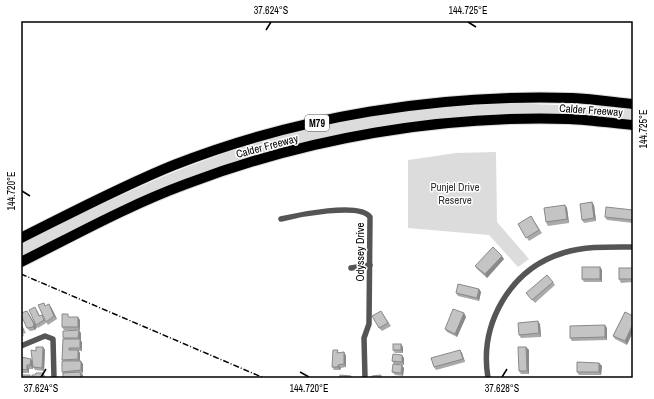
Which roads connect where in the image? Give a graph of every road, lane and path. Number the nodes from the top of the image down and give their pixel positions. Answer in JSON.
{"nodes":[{"id":1,"x":633,"y":104,"type":"edge"},
{"id":2,"x":633,"y":125,"type":"edge"},
{"id":3,"x":281,"y":219,"type":"dead end"},
{"id":4,"x":21,"y":238,"type":"edge"},
{"id":5,"x":633,"y":247,"type":"edge"},
{"id":6,"x":25,"y":260,"type":"edge"},
{"id":7,"x":370,"y":265,"type":"junction"},
{"id":8,"x":351,"y":268,"type":"dead end"},
{"id":9,"x":21,"y":346,"type":"edge"},
{"id":10,"x":487,"y":376,"type":"edge"},
{"id":11,"x":54,"y":378,"type":"edge"},
{"id":12,"x":365,"y":378,"type":"edge"}],
"edges":[{"from":1,"to":4,"type":"highway","name":"Calder Freeway","number":"M79"},
{"from":2,"to":6,"type":"highway","name":"Calder Freeway","number":"M79"},
{"from":3,"to":7,"type":"street","name":"Odyssey Drive"},
{"from":5,"to":10,"type":"street"},
{"from":7,"to":8,"type":"street"},
{"from":7,"to":12,"type":"street","name":"Odyssey Drive"},
{"from":9,"to":11,"type":"street"}]}
